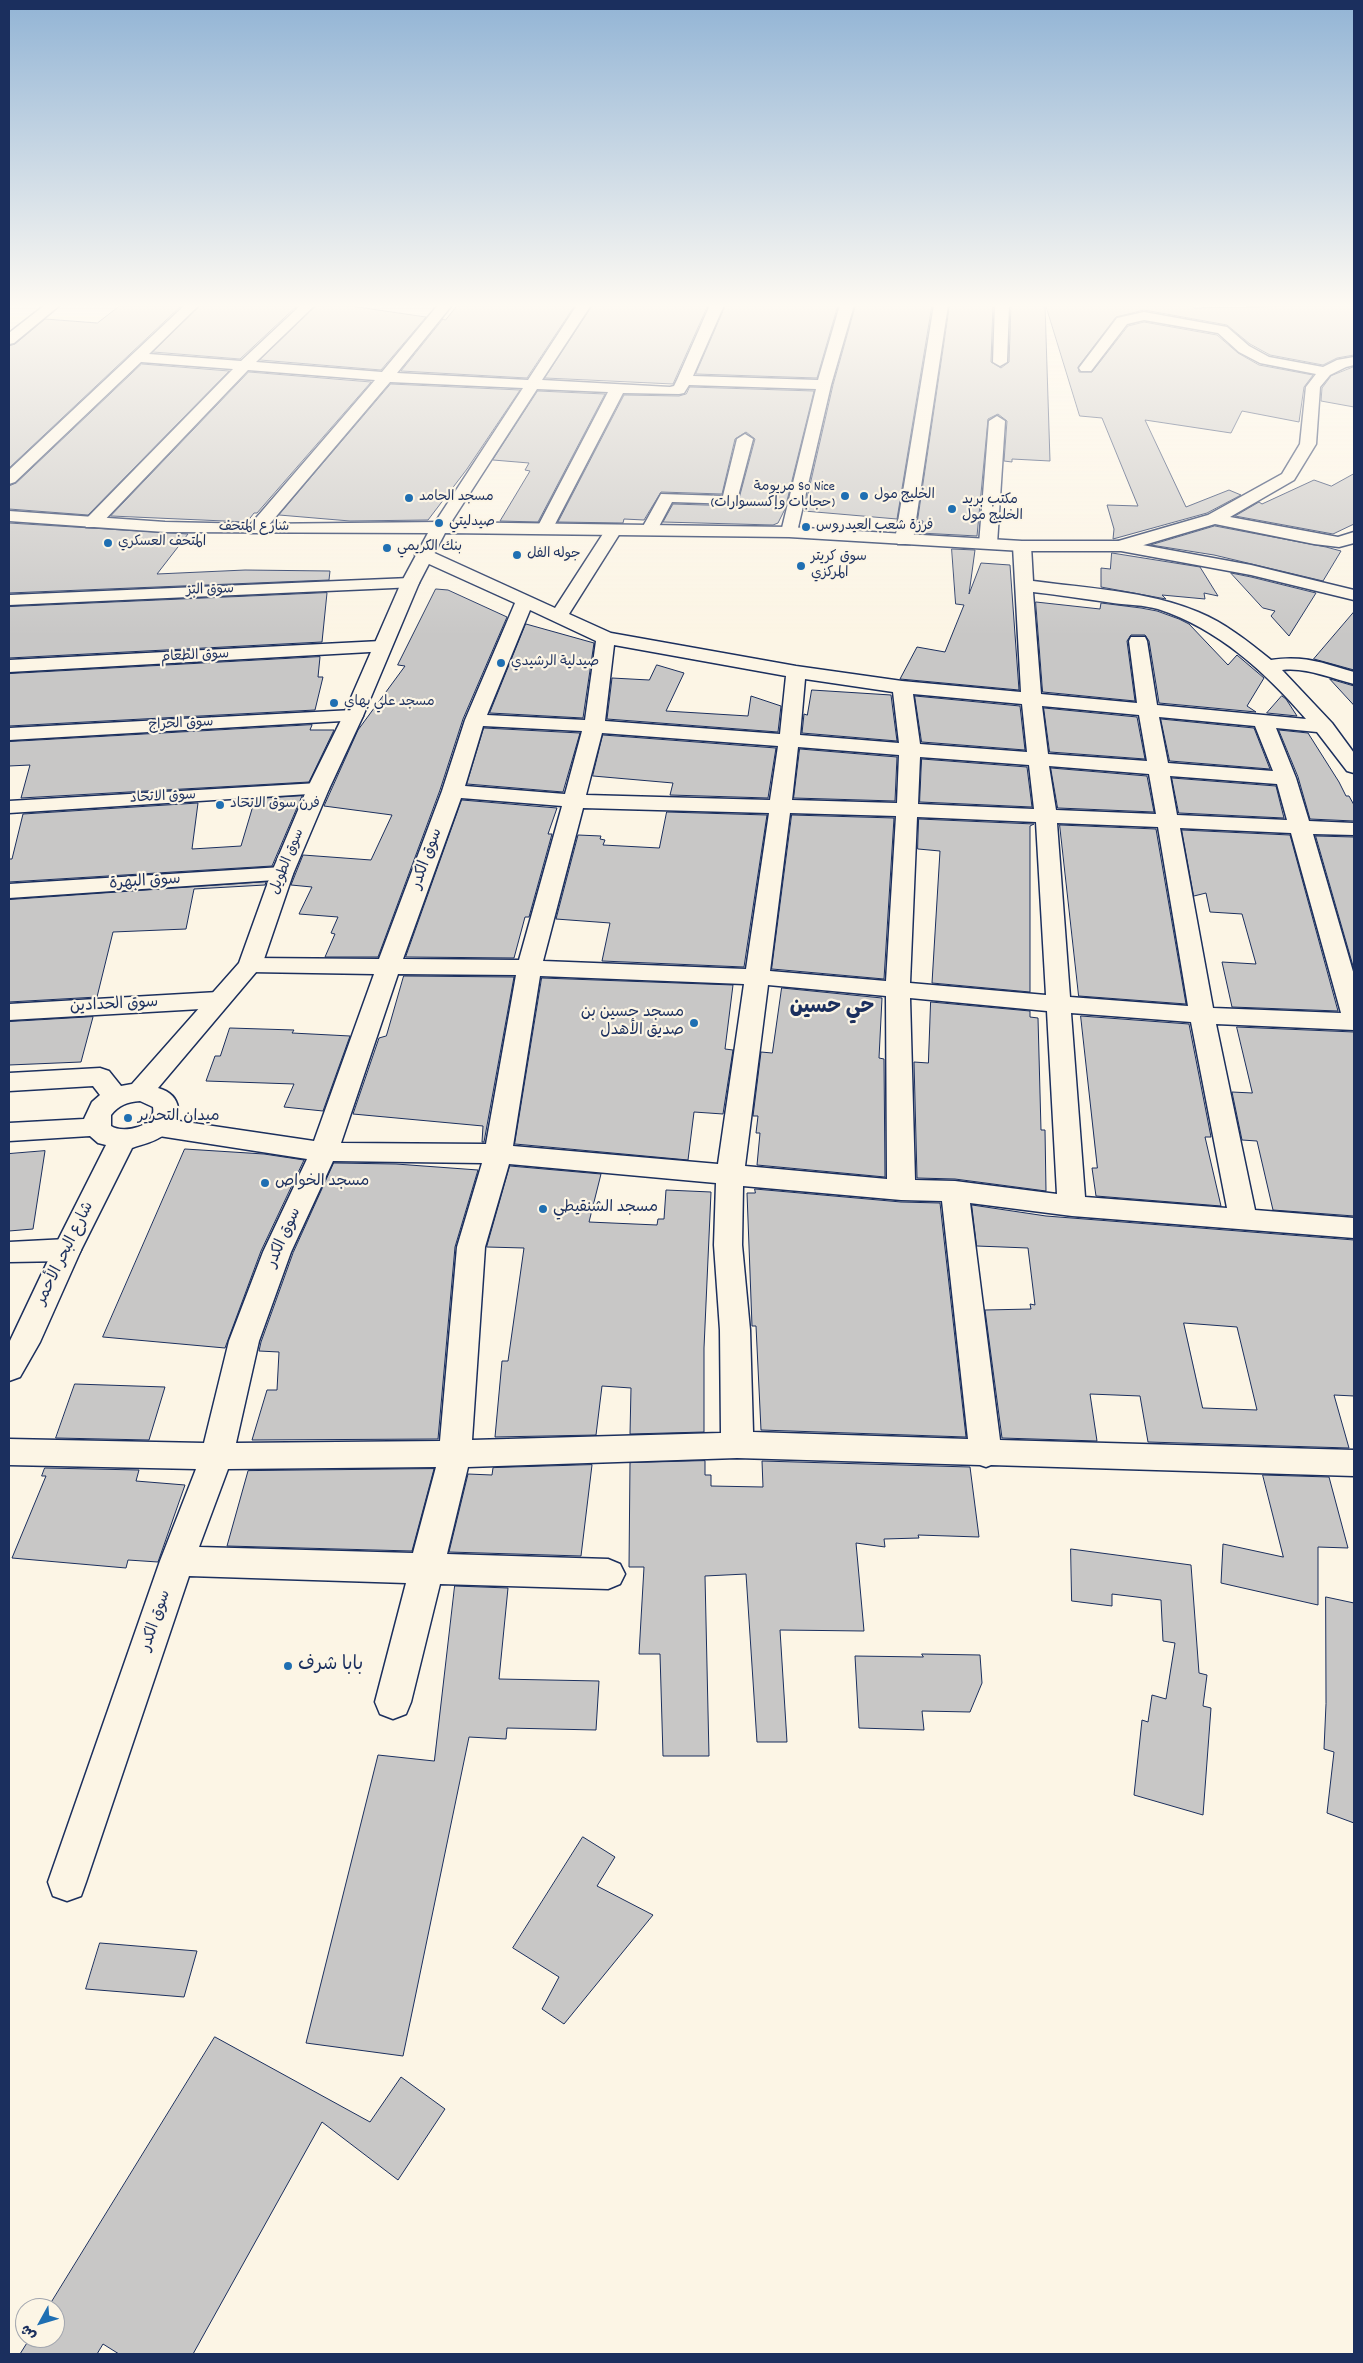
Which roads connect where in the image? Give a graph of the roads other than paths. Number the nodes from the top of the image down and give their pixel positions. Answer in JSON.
{"nodes":[{"id":1,"x":76,"y":415,"type":"edge"},
{"id":2,"x":196,"y":415,"type":"edge"},
{"id":3,"x":353,"y":415,"type":"edge"},
{"id":4,"x":514,"y":415,"type":"edge"},
{"id":5,"x":604,"y":415,"type":"edge"},
{"id":6,"x":817,"y":415,"type":"edge"},
{"id":7,"x":924,"y":415,"type":"edge"},
{"id":8,"x":1311,"y":415,"type":"edge"},
{"id":9,"x":997,"y":421,"type":"dead end"},
{"id":10,"x":745,"y":439,"type":"dead end"},
{"id":11,"x":9,"y":479,"type":"edge"},
{"id":12,"x":9,"y":516,"type":"edge"},
{"id":13,"x":1214,"y":519,"type":"junction"},
{"id":14,"x":92,"y":523,"type":"junction"},
{"id":15,"x":440,"y":527,"type":"junction"},
{"id":16,"x":546,"y":528,"type":"junction"},
{"id":17,"x":256,"y":529,"type":"junction"},
{"id":18,"x":614,"y":530,"type":"junction"},
{"id":19,"x":649,"y":530,"type":"junction"},
{"id":20,"x":789,"y":532,"type":"junction"},
{"id":21,"x":1354,"y":537,"type":"edge"},
{"id":22,"x":904,"y":540,"type":"junction"},
{"id":23,"x":988,"y":544,"type":"junction"},
{"id":24,"x":1022,"y":546,"type":"junction"},
{"id":25,"x":1121,"y":546,"type":"junction"},
{"id":26,"x":424,"y":555,"type":"junction"},
{"id":27,"x":410,"y":583,"type":"junction"},
{"id":28,"x":1024,"y":585,"type":"junction"},
{"id":29,"x":1354,"y":595,"type":"edge"},
{"id":30,"x":9,"y":600,"type":"edge"},
{"id":31,"x":524,"y":602,"type":"junction"},
{"id":32,"x":558,"y":617,"type":"junction"},
{"id":33,"x":606,"y":638,"type":"junction"},
{"id":34,"x":1138,"y":640,"type":"dead end"},
{"id":35,"x":381,"y":647,"type":"junction"},
{"id":36,"x":9,"y":666,"type":"edge"},
{"id":37,"x":1266,"y":666,"type":"junction"},
{"id":38,"x":796,"y":672,"type":"junction"},
{"id":39,"x":1354,"y":678,"type":"edge"},
{"id":40,"x":902,"y":687,"type":"junction"},
{"id":41,"x":1032,"y":698,"type":"junction"},
{"id":42,"x":1148,"y":709,"type":"junction"},
{"id":43,"x":353,"y":716,"type":"junction"},
{"id":44,"x":475,"y":720,"type":"junction"},
{"id":45,"x":1263,"y":722,"type":"junction"},
{"id":46,"x":594,"y":726,"type":"junction"},
{"id":47,"x":1325,"y":727,"type":"junction"},
{"id":48,"x":9,"y":734,"type":"edge"},
{"id":49,"x":789,"y":740,"type":"junction"},
{"id":50,"x":1346,"y":746,"type":"edge"},
{"id":51,"x":910,"y":750,"type":"junction"},
{"id":52,"x":1037,"y":759,"type":"junction"},
{"id":53,"x":1354,"y":767,"type":"edge"},
{"id":54,"x":1159,"y":768,"type":"junction"},
{"id":55,"x":1286,"y":778,"type":"junction"},
{"id":56,"x":318,"y":789,"type":"junction"},
{"id":57,"x":453,"y":791,"type":"junction"},
{"id":58,"x":575,"y":801,"type":"junction"},
{"id":59,"x":9,"y":807,"type":"edge"},
{"id":60,"x":779,"y":808,"type":"junction"},
{"id":61,"x":908,"y":810,"type":"junction"},
{"id":62,"x":1046,"y":816,"type":"junction"},
{"id":63,"x":1169,"y":820,"type":"junction"},
{"id":64,"x":1300,"y":826,"type":"junction"},
{"id":65,"x":1354,"y":829,"type":"edge"},
{"id":66,"x":282,"y":874,"type":"junction"},
{"id":67,"x":9,"y":891,"type":"edge"},
{"id":68,"x":250,"y":965,"type":"junction"},
{"id":69,"x":388,"y":968,"type":"junction"},
{"id":70,"x":529,"y":968,"type":"junction"},
{"id":71,"x":758,"y":977,"type":"junction"},
{"id":72,"x":898,"y":990,"type":"junction"},
{"id":73,"x":218,"y":1000,"type":"junction"},
{"id":74,"x":1059,"y":1004,"type":"junction"},
{"id":75,"x":9,"y":1012,"type":"edge"},
{"id":76,"x":1202,"y":1015,"type":"junction"},
{"id":77,"x":1354,"y":1017,"type":"edge"},
{"id":78,"x":1354,"y":1022,"type":"edge"},
{"id":79,"x":9,"y":1082,"type":"edge"},
{"id":80,"x":128,"y":1094,"type":"junction"},
{"id":81,"x":97,"y":1127,"type":"junction"},
{"id":82,"x":159,"y":1127,"type":"junction"},
{"id":83,"x":9,"y":1132,"type":"edge"},
{"id":84,"x":123,"y":1140,"type":"junction"},
{"id":85,"x":324,"y":1152,"type":"junction"},
{"id":86,"x":498,"y":1154,"type":"junction"},
{"id":87,"x":730,"y":1175,"type":"junction"},
{"id":88,"x":901,"y":1190,"type":"junction"},
{"id":89,"x":955,"y":1190,"type":"junction"},
{"id":90,"x":1072,"y":1206,"type":"junction"},
{"id":91,"x":1243,"y":1220,"type":"junction"},
{"id":92,"x":1354,"y":1228,"type":"edge"},
{"id":93,"x":67,"y":1250,"type":"junction"},
{"id":94,"x":9,"y":1252,"type":"edge"},
{"id":95,"x":9,"y":1369,"type":"edge"},
{"id":96,"x":738,"y":1445,"type":"junction"},
{"id":97,"x":9,"y":1452,"type":"edge"},
{"id":98,"x":455,"y":1454,"type":"junction"},
{"id":99,"x":986,"y":1454,"type":"junction"},
{"id":100,"x":217,"y":1456,"type":"junction"},
{"id":101,"x":1354,"y":1463,"type":"edge"},
{"id":102,"x":177,"y":1561,"type":"junction"},
{"id":103,"x":427,"y":1568,"type":"junction"},
{"id":104,"x":608,"y":1574,"type":"dead end"},
{"id":105,"x":392,"y":1702,"type":"dead end"},
{"id":106,"x":67,"y":1882,"type":"dead end"}],
"edges":[{"from":1,"to":11,"type":"street"},
{"from":2,"to":14,"type":"street"},
{"from":3,"to":17,"type":"street"},
{"from":4,"to":15,"type":"street","name":"سوق الطويل"},
{"from":5,"to":16,"type":"street"},
{"from":6,"to":20,"type":"street"},
{"from":7,"to":22,"type":"street"},
{"from":8,"to":13,"type":"street"},
{"from":9,"to":23,"type":"street"},
{"from":10,"to":19,"type":"street"},
{"from":12,"to":14,"type":"street","name":"شارع المتحف"},
{"from":13,"to":21,"type":"street"},
{"from":13,"to":25,"type":"street"},
{"from":14,"to":17,"type":"street","name":"شارع المتحف"},
{"from":15,"to":16,"type":"street","name":"شارع المتحف"},
{"from":15,"to":17,"type":"street","name":"شارع المتحف"},
{"from":15,"to":26,"type":"street","name":"سوق الطويل"},
{"from":16,"to":18,"type":"street","name":"شارع المتحف"},
{"from":18,"to":19,"type":"street","name":"شارع المتحف"},
{"from":18,"to":32,"type":"street"},
{"from":19,"to":20,"type":"street","name":"شارع المتحف"},
{"from":20,"to":22,"type":"street","name":"شارع المتحف"},
{"from":22,"to":23,"type":"street","name":"شارع المتحف"},
{"from":23,"to":24,"type":"street","name":"شارع المتحف"},
{"from":24,"to":25,"type":"street","name":"شارع المتحف"},
{"from":24,"to":28,"type":"street"},
{"from":25,"to":29,"type":"street"},
{"from":26,"to":27,"type":"street","name":"سوق الطويل"},
{"from":26,"to":31,"type":"street"},
{"from":27,"to":30,"type":"street","name":"سوق البز"},
{"from":27,"to":35,"type":"street","name":"سوق الطويل"},
{"from":28,"to":37,"type":"street"},
{"from":28,"to":41,"type":"street"},
{"from":31,"to":32,"type":"street"},
{"from":31,"to":44,"type":"street","name":"سوق الكدر"},
{"from":32,"to":33,"type":"street"},
{"from":33,"to":38,"type":"street"},
{"from":33,"to":46,"type":"street"},
{"from":34,"to":42,"type":"street"},
{"from":35,"to":36,"type":"street","name":"سوق الطعام"},
{"from":35,"to":43,"type":"street","name":"سوق الطويل"},
{"from":37,"to":39,"type":"street"},
{"from":37,"to":47,"type":"street"},
{"from":38,"to":40,"type":"street"},
{"from":38,"to":49,"type":"street"},
{"from":40,"to":41,"type":"street"},
{"from":40,"to":51,"type":"street"},
{"from":41,"to":42,"type":"street"},
{"from":41,"to":52,"type":"street"},
{"from":42,"to":45,"type":"street"},
{"from":42,"to":54,"type":"street"},
{"from":43,"to":48,"type":"street","name":"سوق الحراج"},
{"from":43,"to":56,"type":"street","name":"سوق الطويل"},
{"from":44,"to":46,"type":"street"},
{"from":44,"to":57,"type":"street","name":"سوق الكدر"},
{"from":45,"to":47,"type":"street"},
{"from":45,"to":55,"type":"street"},
{"from":46,"to":49,"type":"street"},
{"from":46,"to":58,"type":"street"},
{"from":47,"to":50,"type":"street"},
{"from":49,"to":51,"type":"street"},
{"from":49,"to":60,"type":"street"},
{"from":50,"to":53,"type":"street"},
{"from":51,"to":52,"type":"street"},
{"from":51,"to":61,"type":"street"},
{"from":52,"to":54,"type":"street"},
{"from":52,"to":62,"type":"street"},
{"from":54,"to":55,"type":"street"},
{"from":54,"to":63,"type":"street"},
{"from":55,"to":64,"type":"street"},
{"from":56,"to":59,"type":"street","name":"سوق الاتحاد"},
{"from":56,"to":66,"type":"street","name":"سوق الطويل"},
{"from":57,"to":58,"type":"street"},
{"from":57,"to":69,"type":"street","name":"سوق الكدر"},
{"from":58,"to":60,"type":"street"},
{"from":58,"to":70,"type":"street"},
{"from":60,"to":61,"type":"street"},
{"from":60,"to":71,"type":"street"},
{"from":61,"to":62,"type":"street"},
{"from":61,"to":72,"type":"street"},
{"from":62,"to":63,"type":"street"},
{"from":62,"to":74,"type":"street"},
{"from":63,"to":64,"type":"street"},
{"from":63,"to":76,"type":"street"},
{"from":64,"to":65,"type":"street"},
{"from":64,"to":77,"type":"street"},
{"from":66,"to":67,"type":"street","name":"سوق البهرة"},
{"from":66,"to":68,"type":"street","name":"سوق الطويل"},
{"from":68,"to":69,"type":"street"},
{"from":68,"to":73,"type":"street","name":"سوق الطويل"},
{"from":69,"to":70,"type":"street"},
{"from":69,"to":85,"type":"street","name":"سوق الكدر"},
{"from":70,"to":71,"type":"street"},
{"from":70,"to":86,"type":"street"},
{"from":71,"to":72,"type":"street"},
{"from":71,"to":87,"type":"street"},
{"from":72,"to":74,"type":"street"},
{"from":72,"to":88,"type":"street"},
{"from":73,"to":75,"type":"street","name":"سوق الحدادين"},
{"from":73,"to":80,"type":"street","name":"سوق الطويل"},
{"from":74,"to":76,"type":"street"},
{"from":74,"to":90,"type":"street"},
{"from":76,"to":78,"type":"street"},
{"from":76,"to":91,"type":"street"},
{"from":79,"to":80,"type":"street"},
{"from":80,"to":81,"type":"street"},
{"from":80,"to":82,"type":"street"},
{"from":81,"to":83,"type":"street"},
{"from":81,"to":84,"type":"street"},
{"from":82,"to":84,"type":"street"},
{"from":82,"to":85,"type":"street"},
{"from":84,"to":93,"type":"street","name":"شارع البحر الأحمر"},
{"from":85,"to":86,"type":"street"},
{"from":85,"to":100,"type":"street","name":"سوق الكدر"},
{"from":86,"to":87,"type":"street"},
{"from":86,"to":98,"type":"street"},
{"from":87,"to":88,"type":"street"},
{"from":87,"to":96,"type":"street"},
{"from":88,"to":89,"type":"street"},
{"from":89,"to":90,"type":"street"},
{"from":89,"to":99,"type":"street"},
{"from":90,"to":91,"type":"street"},
{"from":91,"to":92,"type":"street"},
{"from":93,"to":94,"type":"street"},
{"from":93,"to":95,"type":"street","name":"شارع البحر الأحمر"},
{"from":96,"to":98,"type":"street"},
{"from":96,"to":99,"type":"street"},
{"from":97,"to":100,"type":"street"},
{"from":98,"to":100,"type":"street"},
{"from":98,"to":103,"type":"street"},
{"from":99,"to":101,"type":"street"},
{"from":100,"to":102,"type":"street","name":"سوق الكدر"},
{"from":102,"to":103,"type":"street"},
{"from":102,"to":106,"type":"street","name":"سوق الكدر"},
{"from":103,"to":104,"type":"street"},
{"from":103,"to":105,"type":"street"}]}
